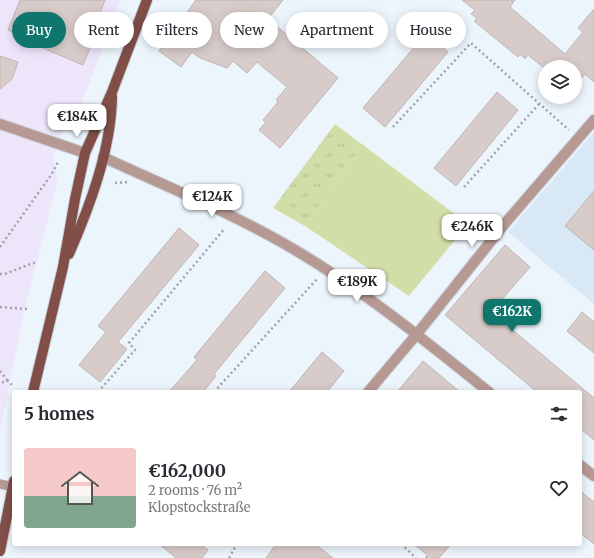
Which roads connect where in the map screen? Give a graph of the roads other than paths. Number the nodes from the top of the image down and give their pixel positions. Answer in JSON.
{"nodes":[{"id":1,"x":147,"y":0,"type":"edge"},
{"id":2,"x":112,"y":92,"type":"junction"},
{"id":3,"x":594,"y":120,"type":"edge"},
{"id":4,"x":0,"y":124,"type":"edge"},
{"id":5,"x":85,"y":152,"type":"junction"},
{"id":6,"x":103,"y":157,"type":"junction"},
{"id":7,"x":63,"y":267,"type":"junction"},
{"id":8,"x":417,"y":334,"type":"junction"},
{"id":9,"x":33,"y":390,"type":"edge"},
{"id":10,"x":370,"y":390,"type":"edge"},
{"id":11,"x":487,"y":390,"type":"edge"},
{"id":12,"x":582,"y":467,"type":"edge"},
{"id":13,"x":594,"y":476,"type":"edge"},
{"id":14,"x":0,"y":484,"type":"edge"},
{"id":15,"x":12,"y":484,"type":"edge"},
{"id":16,"x":12,"y":489,"type":"edge"},
{"id":17,"x":0,"y":548,"type":"edge"}],
"edges":[{"from":1,"to":2,"type":"main road"},
{"from":2,"to":5,"type":"main road"},
{"from":2,"to":6,"type":"main road"},
{"from":3,"to":8,"type":"street"},
{"from":4,"to":5,"type":"street"},
{"from":5,"to":7,"type":"main road"},
{"from":6,"to":7,"type":"main road"},
{"from":6,"to":8,"type":"street"},
{"from":7,"to":9,"type":"main road"},
{"from":8,"to":10,"type":"street"},
{"from":8,"to":11,"type":"street"},
{"from":12,"to":13,"type":"street"},
{"from":14,"to":15,"type":"lane"},
{"from":16,"to":17,"type":"main road"}]}
